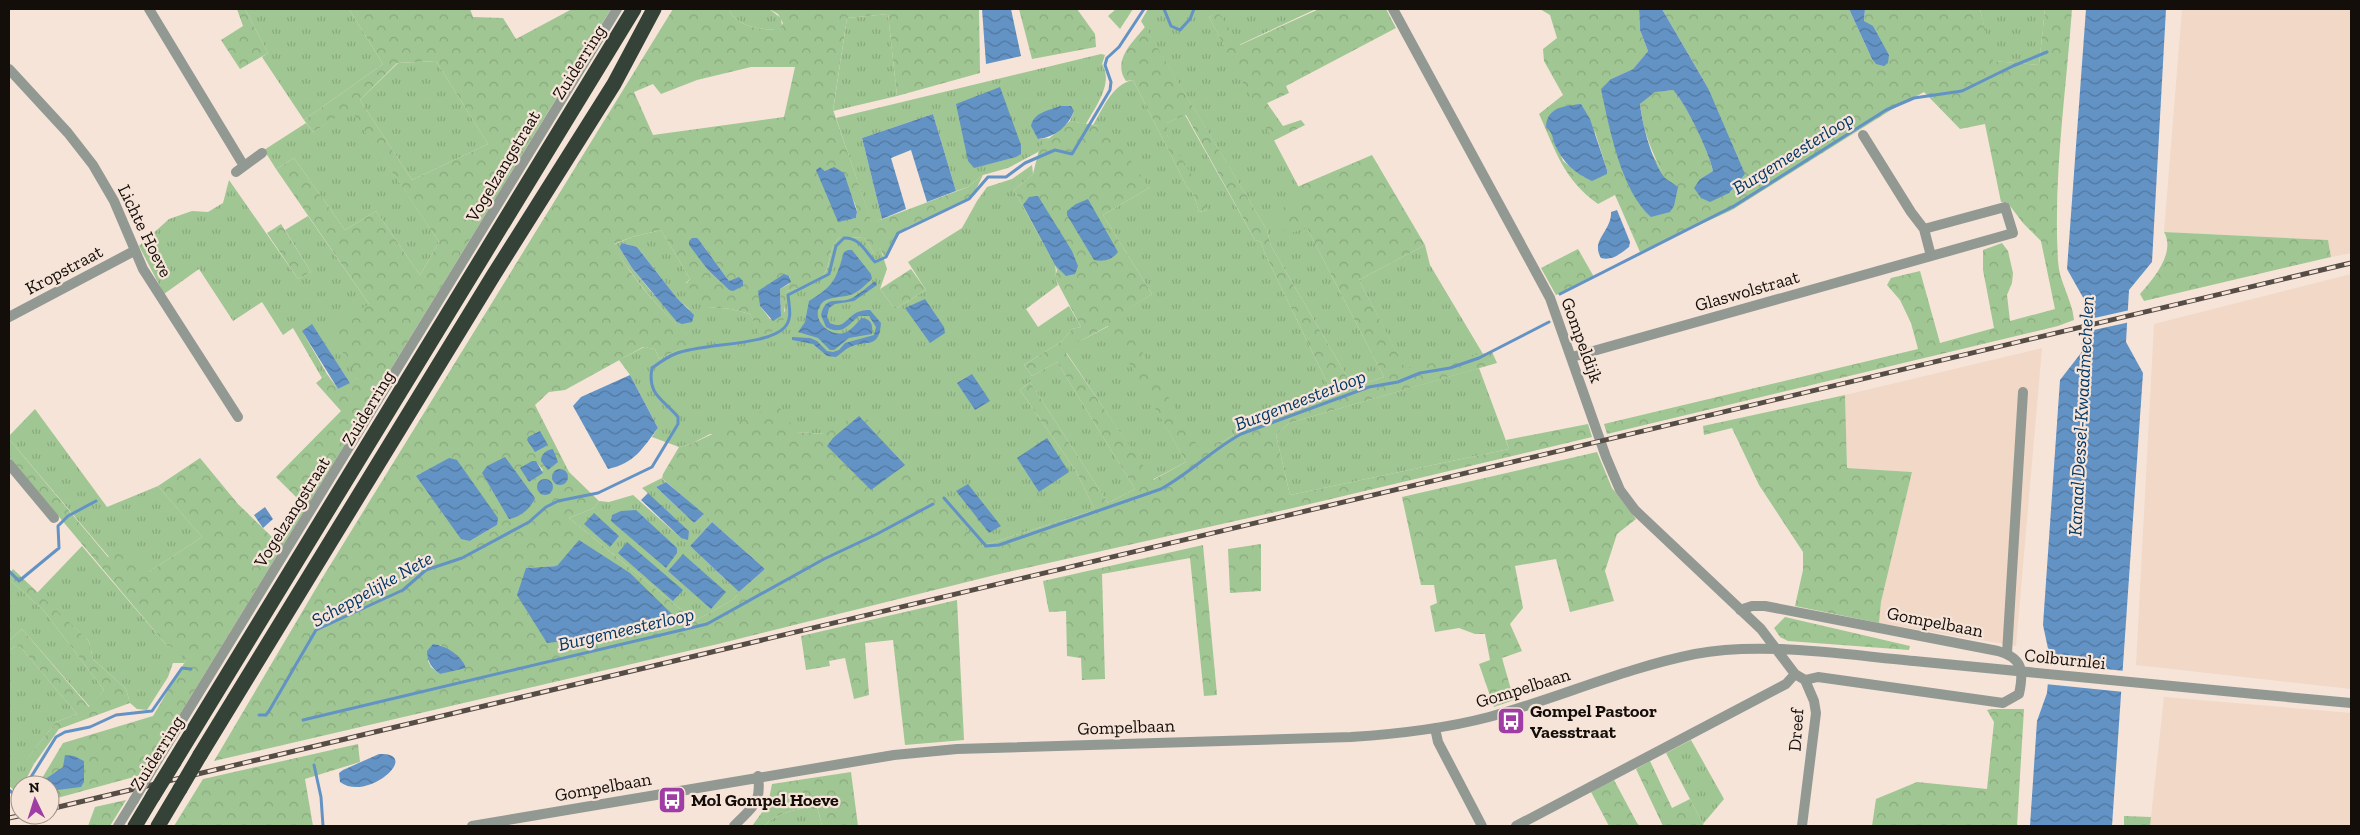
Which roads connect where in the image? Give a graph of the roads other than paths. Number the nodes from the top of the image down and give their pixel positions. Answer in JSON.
{"nodes":[{"id":1,"x":149,"y":9,"type":"edge"},
{"id":2,"x":617,"y":9,"type":"edge"},
{"id":3,"x":634,"y":9,"type":"edge"},
{"id":4,"x":654,"y":9,"type":"edge"},
{"id":5,"x":1393,"y":9,"type":"edge"},
{"id":6,"x":9,"y":69,"type":"edge"},
{"id":7,"x":1863,"y":135,"type":"dead end"},
{"id":8,"x":262,"y":153,"type":"dead end"},
{"id":9,"x":1924,"y":229,"type":"junction"},
{"id":10,"x":134,"y":251,"type":"junction"},
{"id":11,"x":1931,"y":256,"type":"junction"},
{"id":12,"x":9,"y":317,"type":"edge"},
{"id":13,"x":1572,"y":357,"type":"junction"},
{"id":14,"x":2023,"y":392,"type":"dead end"},
{"id":15,"x":238,"y":417,"type":"dead end"},
{"id":16,"x":9,"y":464,"type":"edge"},
{"id":17,"x":54,"y":518,"type":"dead end"},
{"id":18,"x":1740,"y":610,"type":"junction"},
{"id":19,"x":1776,"y":650,"type":"junction"},
{"id":20,"x":2007,"y":653,"type":"junction"},
{"id":21,"x":1795,"y":674,"type":"junction"},
{"id":22,"x":1806,"y":680,"type":"junction"},
{"id":23,"x":2351,"y":703,"type":"edge"},
{"id":24,"x":1435,"y":728,"type":"junction"},
{"id":25,"x":758,"y":776,"type":"junction"},
{"id":26,"x":1523,"y":825,"type":"edge"},
{"id":27,"x":118,"y":826,"type":"edge"},
{"id":28,"x":135,"y":826,"type":"edge"},
{"id":29,"x":158,"y":826,"type":"edge"},
{"id":30,"x":472,"y":826,"type":"edge"},
{"id":31,"x":734,"y":826,"type":"edge"},
{"id":32,"x":1482,"y":826,"type":"edge"},
{"id":33,"x":1802,"y":826,"type":"edge"}],
"edges":[{"from":1,"to":8,"type":"street"},
{"from":2,"to":27,"type":"street","name":"Vogelzangstraat","bridge":true},
{"from":3,"to":28,"type":"highway","name":"Zuiderring","bridge":true},
{"from":4,"to":29,"type":"highway","bridge":true},
{"from":5,"to":13,"type":"street","name":"Gompeldijk"},
{"from":6,"to":10,"type":"street","name":"Lichte Hoeve"},
{"from":7,"to":9,"type":"street"},
{"from":9,"to":11,"type":"street"},
{"from":9,"to":11,"type":"street","name":"Glaswolstraat"},
{"from":10,"to":12,"type":"street","name":"Kropstraat"},
{"from":10,"to":15,"type":"street","name":"Lichte Hoeve"},
{"from":11,"to":13,"type":"street","name":"Glaswolstraat"},
{"from":13,"to":18,"type":"street","name":"Gompeldijk"},
{"from":14,"to":20,"type":"street","name":"Gompelbaan"},
{"from":16,"to":17,"type":"street"},
{"from":18,"to":19,"type":"street","name":"Gompeldijk"},
{"from":18,"to":20,"type":"street","name":"Gompelbaan"},
{"from":19,"to":21,"type":"street"},
{"from":19,"to":23,"type":"street","name":"Colburnlei","bridge":true},
{"from":19,"to":24,"type":"street","name":"Gompelbaan"},
{"from":20,"to":22,"type":"street"},
{"from":21,"to":22,"type":"street"},
{"from":21,"to":26,"type":"street"},
{"from":22,"to":33,"type":"street","name":"Dreef"},
{"from":24,"to":25,"type":"street","name":"Gompelbaan"},
{"from":24,"to":32,"type":"street"},
{"from":25,"to":30,"type":"street","name":"Gompelbaan"},
{"from":25,"to":31,"type":"street"}]}
